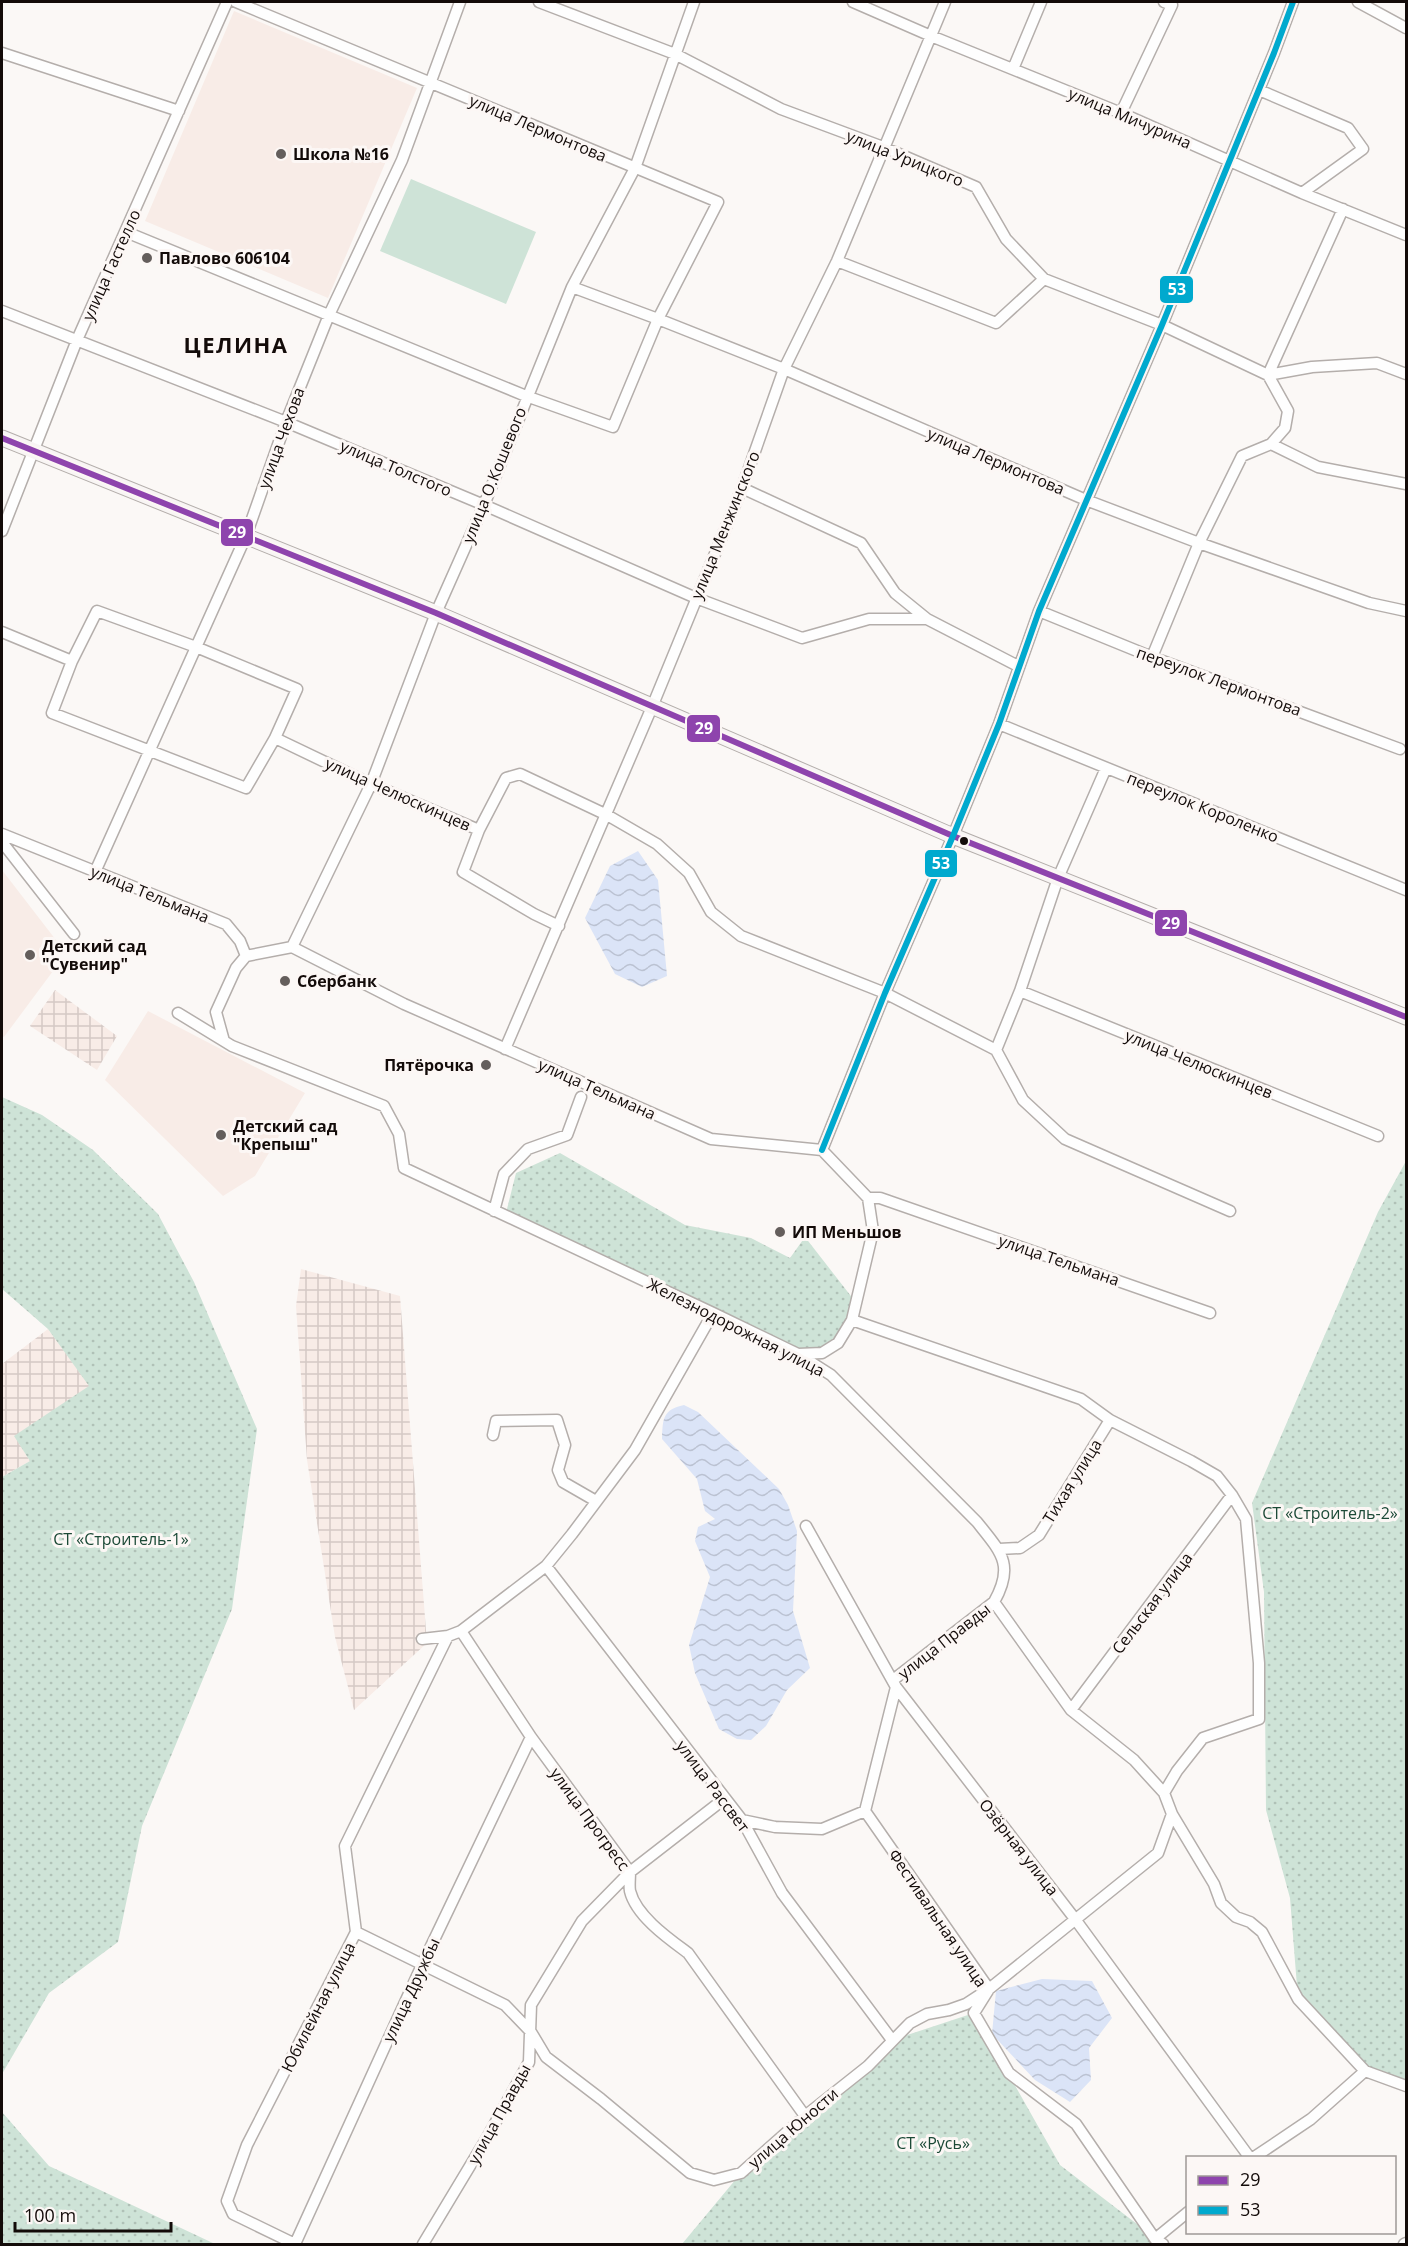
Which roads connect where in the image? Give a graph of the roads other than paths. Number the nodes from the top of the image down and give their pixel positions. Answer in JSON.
{"nodes":[{"id":1,"x":227,"y":2,"type":"edge"},
{"id":2,"x":236,"y":2,"type":"edge"},
{"id":3,"x":460,"y":2,"type":"edge"},
{"id":4,"x":539,"y":2,"type":"edge"},
{"id":5,"x":694,"y":2,"type":"edge"},
{"id":6,"x":853,"y":2,"type":"edge"},
{"id":7,"x":945,"y":2,"type":"edge"},
{"id":8,"x":1041,"y":2,"type":"edge"},
{"id":9,"x":1164,"y":2,"type":"edge"},
{"id":10,"x":1293,"y":2,"type":"edge"},
{"id":11,"x":1358,"y":2,"type":"edge"},
{"id":12,"x":1407,"y":28,"type":"edge"},
{"id":13,"x":931,"y":36,"type":"junction"},
{"id":14,"x":2,"y":53,"type":"edge"},
{"id":15,"x":675,"y":54,"type":"junction"},
{"id":16,"x":1013,"y":69,"type":"junction"},
{"id":17,"x":429,"y":82,"type":"junction"},
{"id":18,"x":1259,"y":90,"type":"junction"},
{"id":19,"x":178,"y":111,"type":"junction"},
{"id":20,"x":1121,"y":113,"type":"junction"},
{"id":21,"x":884,"y":147,"type":"junction"},
{"id":22,"x":1229,"y":160,"type":"junction"},
{"id":23,"x":634,"y":168,"type":"junction"},
{"id":24,"x":1302,"y":193,"type":"junction"},
{"id":25,"x":1342,"y":209,"type":"junction"},
{"id":26,"x":126,"y":232,"type":"junction"},
{"id":27,"x":1407,"y":236,"type":"edge"},
{"id":28,"x":837,"y":261,"type":"junction"},
{"id":29,"x":1044,"y":279,"type":"junction"},
{"id":30,"x":572,"y":287,"type":"junction"},
{"id":31,"x":2,"y":311,"type":"edge"},
{"id":32,"x":329,"y":315,"type":"junction"},
{"id":33,"x":658,"y":319,"type":"junction"},
{"id":34,"x":1162,"y":325,"type":"junction"},
{"id":35,"x":77,"y":340,"type":"junction"},
{"id":36,"x":784,"y":369,"type":"junction"},
{"id":37,"x":1407,"y":374,"type":"edge"},
{"id":38,"x":1268,"y":375,"type":"junction"},
{"id":39,"x":526,"y":396,"type":"junction"},
{"id":40,"x":286,"y":422,"type":"junction"},
{"id":41,"x":2,"y":438,"type":"edge"},
{"id":42,"x":1271,"y":444,"type":"junction"},
{"id":43,"x":34,"y":450,"type":"junction"},
{"id":44,"x":1407,"y":484,"type":"edge"},
{"id":45,"x":742,"y":488,"type":"junction"},
{"id":46,"x":1086,"y":500,"type":"junction"},
{"id":47,"x":484,"y":505,"type":"junction"},
{"id":48,"x":2,"y":531,"type":"edge"},
{"id":49,"x":246,"y":536,"type":"junction"},
{"id":50,"x":1199,"y":543,"type":"junction"},
{"id":51,"x":696,"y":598,"type":"junction"},
{"id":52,"x":1407,"y":611,"type":"edge"},
{"id":53,"x":1039,"y":612,"type":"junction"},
{"id":54,"x":436,"y":613,"type":"junction"},
{"id":55,"x":927,"y":619,"type":"junction"},
{"id":56,"x":2,"y":632,"type":"edge"},
{"id":57,"x":196,"y":646,"type":"junction"},
{"id":58,"x":1152,"y":657,"type":"junction"},
{"id":59,"x":72,"y":661,"type":"junction"},
{"id":60,"x":1018,"y":666,"type":"junction"},
{"id":61,"x":652,"y":707,"type":"junction"},
{"id":62,"x":999,"y":724,"type":"junction"},
{"id":63,"x":276,"y":738,"type":"junction"},
{"id":64,"x":1400,"y":748,"type":"dead end"},
{"id":65,"x":150,"y":751,"type":"junction"},
{"id":66,"x":1106,"y":768,"type":"junction"},
{"id":67,"x":371,"y":784,"type":"junction"},
{"id":68,"x":607,"y":815,"type":"junction"},
{"id":69,"x":478,"y":830,"type":"junction"},
{"id":70,"x":2,"y":834,"type":"edge"},
{"id":71,"x":953,"y":836,"type":"junction"},
{"id":72,"x":2,"y":842,"type":"edge"},
{"id":73,"x":95,"y":872,"type":"junction"},
{"id":74,"x":1058,"y":878,"type":"junction"},
{"id":75,"x":1407,"y":890,"type":"edge"},
{"id":76,"x":559,"y":926,"type":"junction"},
{"id":77,"x":74,"y":934,"type":"dead end"},
{"id":78,"x":292,"y":947,"type":"junction"},
{"id":79,"x":246,"y":956,"type":"junction"},
{"id":80,"x":1020,"y":991,"type":"junction"},
{"id":81,"x":885,"y":993,"type":"junction"},
{"id":82,"x":178,"y":1013,"type":"dead end"},
{"id":83,"x":1407,"y":1017,"type":"edge"},
{"id":84,"x":224,"y":1041,"type":"junction"},
{"id":85,"x":505,"y":1049,"type":"junction"},
{"id":86,"x":996,"y":1050,"type":"junction"},
{"id":87,"x":581,"y":1097,"type":"dead end"},
{"id":88,"x":1378,"y":1136,"type":"dead end"},
{"id":89,"x":822,"y":1150,"type":"junction"},
{"id":90,"x":868,"y":1198,"type":"junction"},
{"id":91,"x":494,"y":1211,"type":"junction"},
{"id":92,"x":1230,"y":1211,"type":"dead end"},
{"id":93,"x":713,"y":1313,"type":"junction"},
{"id":94,"x":1210,"y":1313,"type":"dead end"},
{"id":95,"x":852,"y":1320,"type":"junction"},
{"id":96,"x":798,"y":1354,"type":"junction"},
{"id":97,"x":1110,"y":1420,"type":"junction"},
{"id":98,"x":493,"y":1435,"type":"dead end"},
{"id":99,"x":1232,"y":1496,"type":"junction"},
{"id":100,"x":596,"y":1501,"type":"junction"},
{"id":101,"x":806,"y":1526,"type":"dead end"},
{"id":102,"x":999,"y":1549,"type":"junction"},
{"id":103,"x":546,"y":1566,"type":"junction"},
{"id":104,"x":994,"y":1602,"type":"junction"},
{"id":105,"x":461,"y":1631,"type":"junction"},
{"id":106,"x":448,"y":1636,"type":"junction"},
{"id":107,"x":422,"y":1639,"type":"dead end"},
{"id":108,"x":894,"y":1684,"type":"junction"},
{"id":109,"x":1071,"y":1710,"type":"junction"},
{"id":110,"x":531,"y":1737,"type":"junction"},
{"id":111,"x":1164,"y":1793,"type":"junction"},
{"id":112,"x":724,"y":1799,"type":"junction"},
{"id":113,"x":865,"y":1811,"type":"junction"},
{"id":114,"x":1172,"y":1814,"type":"junction"},
{"id":115,"x":742,"y":1820,"type":"junction"},
{"id":116,"x":630,"y":1872,"type":"junction"},
{"id":117,"x":1075,"y":1919,"type":"junction"},
{"id":118,"x":356,"y":1932,"type":"junction"},
{"id":119,"x":422,"y":1965,"type":"junction"},
{"id":120,"x":989,"y":1989,"type":"junction"},
{"id":121,"x":531,"y":2032,"type":"junction"},
{"id":122,"x":892,"y":2040,"type":"junction"},
{"id":123,"x":1365,"y":2071,"type":"junction"},
{"id":124,"x":1407,"y":2086,"type":"edge"},
{"id":125,"x":805,"y":2116,"type":"junction"},
{"id":126,"x":1251,"y":2156,"type":"edge"},
{"id":127,"x":1254,"y":2156,"type":"edge"},
{"id":128,"x":1186,"y":2214,"type":"edge"},
{"id":129,"x":1159,"y":2242,"type":"edge"},
{"id":130,"x":295,"y":2244,"type":"edge"},
{"id":131,"x":423,"y":2244,"type":"edge"}],
"edges":[{"from":1,"to":19,"type":"street","name":"улица Гастелло"},
{"from":2,"to":17,"type":"street","name":"улица Лермонтова"},
{"from":3,"to":17,"type":"street","name":"улица Чехова"},
{"from":4,"to":15,"type":"street","name":"улица Урицкого"},
{"from":5,"to":15,"type":"street","name":"улица О.Кошевого"},
{"from":6,"to":13,"type":"street","name":"улица Мичурина"},
{"from":7,"to":13,"type":"street","name":"улица Менжинского"},
{"from":8,"to":16,"type":"street"},
{"from":9,"to":20,"type":"street"},
{"from":10,"to":18,"type":"street"},
{"from":11,"to":12,"type":"street"},
{"from":13,"to":16,"type":"street","name":"улица Мичурина"},
{"from":13,"to":21,"type":"street","name":"улица Менжинского"},
{"from":14,"to":19,"type":"street"},
{"from":15,"to":21,"type":"street","name":"улица Урицкого"},
{"from":15,"to":23,"type":"street","name":"улица О.Кошевого"},
{"from":16,"to":20,"type":"street","name":"улица Мичурина"},
{"from":17,"to":23,"type":"street","name":"улица Лермонтова"},
{"from":17,"to":32,"type":"street","name":"улица Чехова"},
{"from":18,"to":22,"type":"street"},
{"from":18,"to":24,"type":"street"},
{"from":19,"to":26,"type":"street","name":"улица Гастелло"},
{"from":20,"to":22,"type":"street","name":"улица Мичурина"},
{"from":21,"to":28,"type":"street","name":"улица Менжинского"},
{"from":21,"to":29,"type":"street","name":"улица Урицкого"},
{"from":22,"to":24,"type":"street","name":"улица Мичурина"},
{"from":22,"to":34,"type":"street"},
{"from":23,"to":30,"type":"street","name":"улица О.Кошевого"},
{"from":23,"to":33,"type":"street","name":"улица Лермонтова"},
{"from":24,"to":25,"type":"street","name":"улица Мичурина"},
{"from":25,"to":27,"type":"street","name":"улица Мичурина"},
{"from":25,"to":38,"type":"street"},
{"from":26,"to":32,"type":"street","name":"улица Лермонтова"},
{"from":26,"to":35,"type":"street","name":"улица Гастелло"},
{"from":28,"to":29,"type":"street"},
{"from":28,"to":36,"type":"street","name":"улица Менжинского"},
{"from":29,"to":34,"type":"street","name":"улица Урицкого"},
{"from":30,"to":33,"type":"street","name":"улица Лермонтова"},
{"from":30,"to":39,"type":"street","name":"улица О.Кошевого"},
{"from":31,"to":35,"type":"street","name":"улица Толстого"},
{"from":32,"to":39,"type":"street","name":"улица Лермонтова"},
{"from":32,"to":40,"type":"street","name":"улица Чехова"},
{"from":33,"to":36,"type":"street","name":"улица Лермонтова"},
{"from":33,"to":39,"type":"street","name":"улица Лермонтова"},
{"from":34,"to":38,"type":"street","name":"улица Урицкого"},
{"from":34,"to":46,"type":"street"},
{"from":35,"to":40,"type":"street","name":"улица Толстого"},
{"from":35,"to":43,"type":"street","name":"улица Гастелло"},
{"from":36,"to":45,"type":"street","name":"улица Менжинского"},
{"from":36,"to":46,"type":"street","name":"улица Лермонтова"},
{"from":37,"to":38,"type":"street"},
{"from":38,"to":42,"type":"street"},
{"from":39,"to":47,"type":"street","name":"улица О.Кошевого"},
{"from":40,"to":47,"type":"street","name":"улица Толстого"},
{"from":40,"to":49,"type":"street","name":"улица Чехова"},
{"from":41,"to":43,"type":"street"},
{"from":42,"to":44,"type":"street"},
{"from":42,"to":50,"type":"street"},
{"from":43,"to":48,"type":"street","name":"улица Гастелло"},
{"from":43,"to":49,"type":"street"},
{"from":45,"to":51,"type":"street","name":"улица Менжинского"},
{"from":45,"to":55,"type":"street","name":"улица Толстого"},
{"from":46,"to":50,"type":"street","name":"улица Лермонтова"},
{"from":46,"to":53,"type":"street"},
{"from":47,"to":51,"type":"street","name":"улица Толстого"},
{"from":47,"to":54,"type":"street","name":"улица О.Кошевого"},
{"from":49,"to":54,"type":"street"},
{"from":49,"to":57,"type":"street","name":"улица Чехова"},
{"from":50,"to":52,"type":"street","name":"улица Лермонтова"},
{"from":50,"to":58,"type":"street"},
{"from":51,"to":55,"type":"street","name":"улица Толстого"},
{"from":51,"to":61,"type":"street","name":"улица Менжинского"},
{"from":53,"to":58,"type":"street","name":"переулок Лермонтова"},
{"from":53,"to":60,"type":"street"},
{"from":54,"to":61,"type":"street"},
{"from":54,"to":67,"type":"street","name":"улица О.Кошевого"},
{"from":55,"to":60,"type":"street","name":"улица Толстого"},
{"from":56,"to":59,"type":"street"},
{"from":57,"to":59,"type":"street"},
{"from":57,"to":63,"type":"street"},
{"from":57,"to":65,"type":"street","name":"улица Чехова"},
{"from":58,"to":64,"type":"street","name":"переулок Лермонтова"},
{"from":59,"to":65,"type":"street"},
{"from":60,"to":62,"type":"street"},
{"from":61,"to":68,"type":"street","name":"улица Менжинского"},
{"from":61,"to":71,"type":"street"},
{"from":62,"to":66,"type":"street","name":"переулок Короленко"},
{"from":62,"to":71,"type":"street"},
{"from":63,"to":65,"type":"street"},
{"from":63,"to":67,"type":"street","name":"улица Челюскинцев"},
{"from":65,"to":73,"type":"street","name":"улица Чехова"},
{"from":66,"to":74,"type":"street"},
{"from":66,"to":75,"type":"street","name":"переулок Короленко"},
{"from":67,"to":69,"type":"street","name":"улица Челюскинцев"},
{"from":67,"to":78,"type":"street","name":"улица О.Кошевого"},
{"from":68,"to":69,"type":"street"},
{"from":68,"to":76,"type":"street","name":"улица Менжинского"},
{"from":68,"to":81,"type":"street"},
{"from":69,"to":76,"type":"street","name":"улица Челюскинцев"},
{"from":70,"to":73,"type":"street","name":"улица Тельмана"},
{"from":71,"to":74,"type":"street"},
{"from":71,"to":81,"type":"street"},
{"from":72,"to":77,"type":"street"},
{"from":73,"to":79,"type":"street","name":"улица Тельмана"},
{"from":74,"to":80,"type":"street"},
{"from":74,"to":83,"type":"street"},
{"from":76,"to":85,"type":"street","name":"улица Менжинского"},
{"from":78,"to":79,"type":"street"},
{"from":78,"to":85,"type":"street","name":"улица Тельмана"},
{"from":79,"to":84,"type":"street"},
{"from":80,"to":86,"type":"street"},
{"from":80,"to":88,"type":"street","name":"улица Челюскинцев"},
{"from":81,"to":86,"type":"street"},
{"from":81,"to":89,"type":"street"},
{"from":82,"to":84,"type":"street","name":"Железнодорожная улица"},
{"from":84,"to":91,"type":"street","name":"Железнодорожная улица"},
{"from":85,"to":89,"type":"street","name":"улица Тельмана"},
{"from":86,"to":92,"type":"street"},
{"from":87,"to":91,"type":"street"},
{"from":89,"to":90,"type":"street"},
{"from":90,"to":94,"type":"street","name":"улица Тельмана"},
{"from":90,"to":95,"type":"street"},
{"from":91,"to":93,"type":"street","name":"Железнодорожная улица"},
{"from":93,"to":96,"type":"street","name":"Железнодорожная улица"},
{"from":93,"to":100,"type":"street"},
{"from":95,"to":96,"type":"street"},
{"from":95,"to":97,"type":"street"},
{"from":96,"to":102,"type":"street","name":"Железнодорожная улица"},
{"from":97,"to":99,"type":"street"},
{"from":97,"to":102,"type":"street","name":"Тихая улица"},
{"from":98,"to":100,"type":"street"},
{"from":99,"to":109,"type":"street","name":"Сельская улица"},
{"from":99,"to":111,"type":"street"},
{"from":100,"to":103,"type":"street"},
{"from":101,"to":108,"type":"street","name":"Озёрная улица"},
{"from":102,"to":104,"type":"street"},
{"from":103,"to":105,"type":"street"},
{"from":103,"to":112,"type":"street","name":"улица Рассвет"},
{"from":104,"to":108,"type":"street","name":"улица Правды"},
{"from":104,"to":109,"type":"street"},
{"from":105,"to":106,"type":"street"},
{"from":105,"to":110,"type":"street","name":"улица Прогресс"},
{"from":106,"to":107,"type":"street"},
{"from":106,"to":118,"type":"street","name":"Юбилейная улица"},
{"from":108,"to":113,"type":"street"},
{"from":108,"to":117,"type":"street","name":"Озёрная улица"},
{"from":109,"to":111,"type":"street"},
{"from":110,"to":116,"type":"street","name":"улица Прогресс"},
{"from":110,"to":119,"type":"street","name":"улица Дружбы"},
{"from":111,"to":114,"type":"street"},
{"from":112,"to":115,"type":"street","name":"улица Рассвет"},
{"from":112,"to":116,"type":"street","name":"улица Правды"},
{"from":113,"to":115,"type":"street"},
{"from":113,"to":120,"type":"street","name":"Фестивальная улица"},
{"from":114,"to":117,"type":"street","name":"улица Юности"},
{"from":114,"to":123,"type":"street"},
{"from":115,"to":122,"type":"street","name":"улица Рассвет"},
{"from":116,"to":121,"type":"street","name":"улица Правды"},
{"from":116,"to":125,"type":"street","name":"улица Прогресс"},
{"from":117,"to":120,"type":"street","name":"улица Юности"},
{"from":117,"to":126,"type":"street","name":"Озёрная улица"},
{"from":118,"to":119,"type":"street","name":"улица Юности"},
{"from":118,"to":130,"type":"street","name":"Юбилейная улица"},
{"from":119,"to":121,"type":"street","name":"улица Юности"},
{"from":119,"to":130,"type":"street","name":"улица Дружбы"},
{"from":120,"to":122,"type":"street","name":"улица Юности"},
{"from":120,"to":129,"type":"street","name":"Фестивальная улица"},
{"from":121,"to":125,"type":"street","name":"улица Юности"},
{"from":121,"to":131,"type":"street","name":"улица Правды"},
{"from":122,"to":125,"type":"street","name":"улица Юности"},
{"from":123,"to":124,"type":"street"},
{"from":123,"to":127,"type":"street"},
{"from":128,"to":129,"type":"street"}]}
